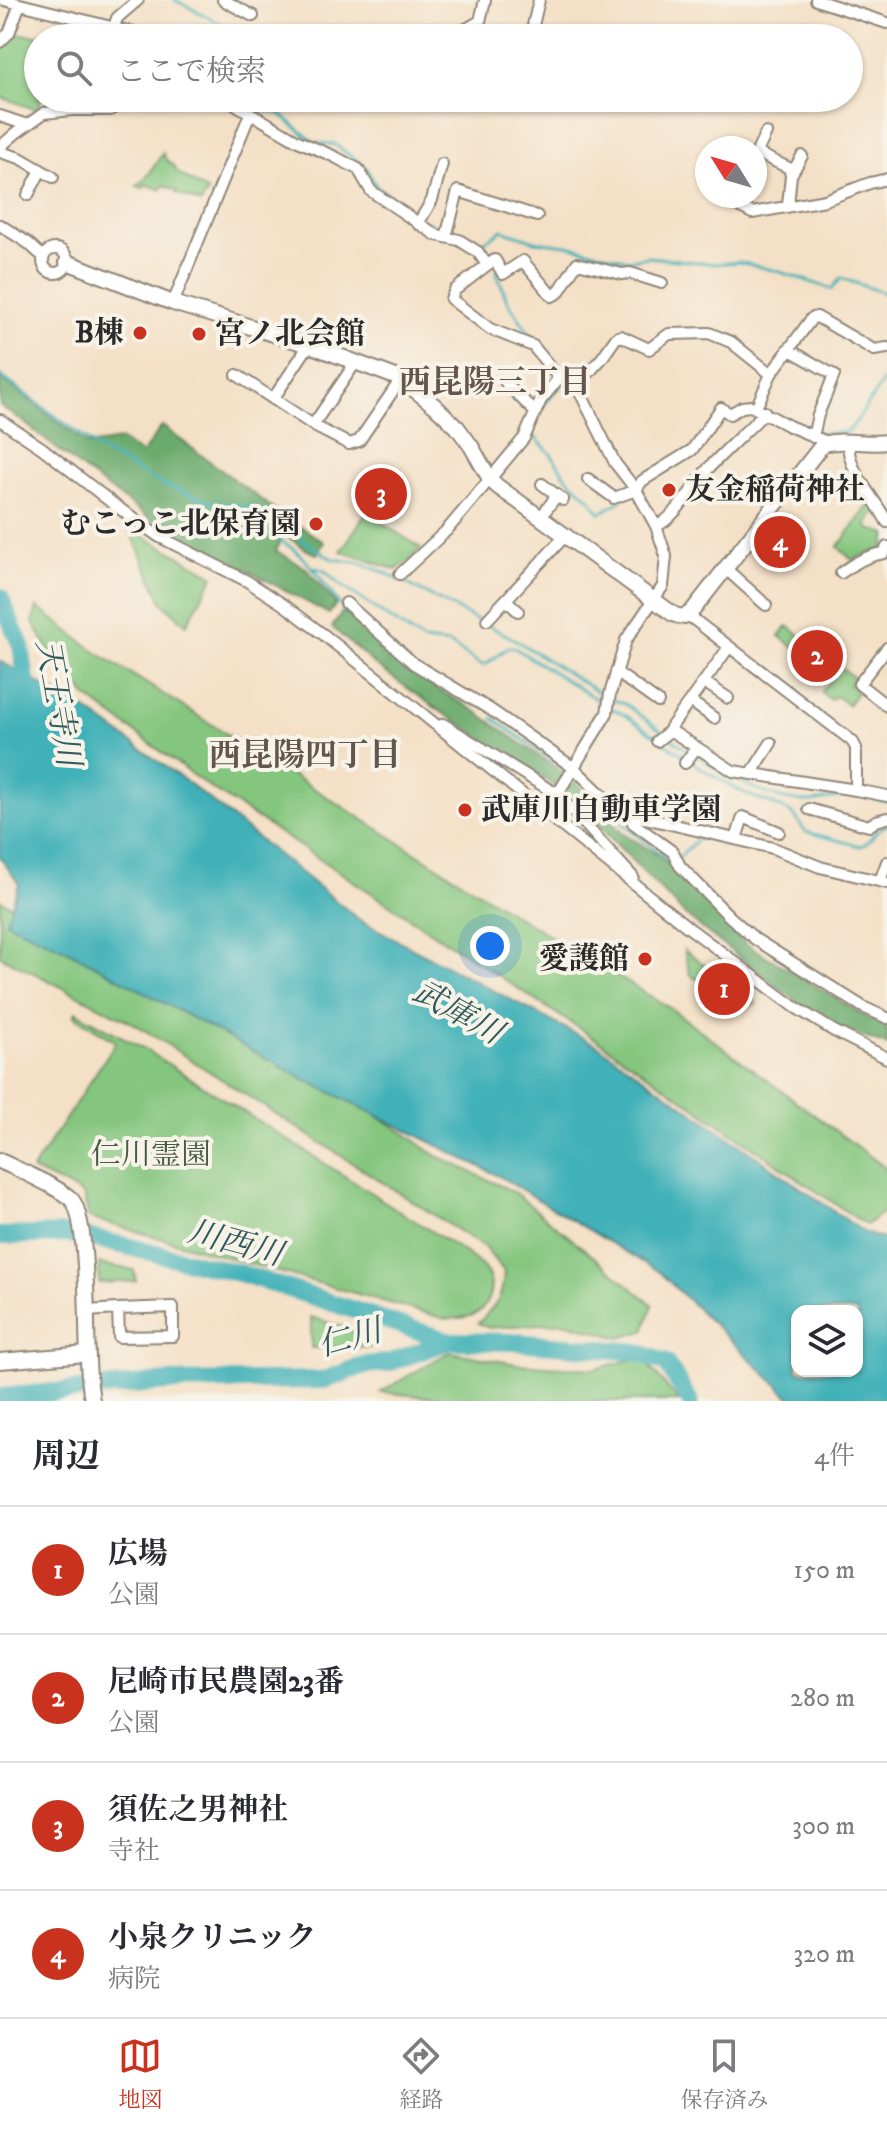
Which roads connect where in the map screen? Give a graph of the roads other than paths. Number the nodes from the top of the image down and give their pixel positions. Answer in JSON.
{"nodes":[{"id":1,"x":4,"y":0,"type":"edge"},
{"id":2,"x":138,"y":0,"type":"edge"},
{"id":3,"x":223,"y":0,"type":"edge"},
{"id":4,"x":485,"y":0,"type":"edge"},
{"id":5,"x":539,"y":0,"type":"edge"},
{"id":6,"x":816,"y":0,"type":"edge"},
{"id":7,"x":20,"y":4,"type":"junction"},
{"id":8,"x":851,"y":5,"type":"edge"},
{"id":9,"x":248,"y":15,"type":"dead end"},
{"id":10,"x":887,"y":23,"type":"edge"},
{"id":11,"x":84,"y":24,"type":"edge"},
{"id":12,"x":115,"y":24,"type":"edge"},
{"id":13,"x":473,"y":24,"type":"edge"},
{"id":14,"x":533,"y":24,"type":"edge"},
{"id":15,"x":0,"y":42,"type":"edge"},
{"id":16,"x":53,"y":112,"type":"edge"},
{"id":17,"x":250,"y":114,"type":"joint"},
{"id":18,"x":0,"y":116,"type":"edge"},
{"id":19,"x":27,"y":125,"type":"junction"},
{"id":20,"x":766,"y":133,"type":"dead end"},
{"id":21,"x":765,"y":136,"type":"edge"},
{"id":22,"x":0,"y":150,"type":"edge"},
{"id":23,"x":802,"y":156,"type":"dead end"},
{"id":24,"x":767,"y":158,"type":"edge"},
{"id":25,"x":442,"y":164,"type":"dead end"},
{"id":26,"x":41,"y":170,"type":"junction"},
{"id":27,"x":791,"y":175,"type":"junction"},
{"id":28,"x":53,"y":177,"type":"dead end"},
{"id":29,"x":461,"y":177,"type":"dead end"},
{"id":30,"x":887,"y":179,"type":"edge"},
{"id":31,"x":458,"y":191,"type":"junction"},
{"id":32,"x":28,"y":195,"type":"dead end"},
{"id":33,"x":788,"y":205,"type":"junction"},
{"id":34,"x":744,"y":208,"type":"edge"},
{"id":35,"x":537,"y":216,"type":"dead end"},
{"id":36,"x":420,"y":220,"type":"junction"},
{"id":37,"x":0,"y":225,"type":"edge"},
{"id":38,"x":446,"y":237,"type":"junction"},
{"id":39,"x":39,"y":253,"type":"dead end"},
{"id":40,"x":67,"y":262,"type":"dead end"},
{"id":41,"x":487,"y":265,"type":"junction"},
{"id":42,"x":662,"y":283,"type":"dead end"},
{"id":43,"x":173,"y":303,"type":"junction"},
{"id":44,"x":309,"y":345,"type":"junction"},
{"id":45,"x":887,"y":348,"type":"edge"},
{"id":46,"x":788,"y":349,"type":"junction"},
{"id":47,"x":356,"y":362,"type":"junction"},
{"id":48,"x":771,"y":374,"type":"junction"},
{"id":49,"x":237,"y":375,"type":"dead end"},
{"id":50,"x":559,"y":378,"type":"junction"},
{"id":51,"x":401,"y":379,"type":"junction"},
{"id":52,"x":506,"y":383,"type":"dead end"},
{"id":53,"x":577,"y":386,"type":"junction"},
{"id":54,"x":273,"y":399,"type":"junction"},
{"id":55,"x":760,"y":410,"type":"junction"},
{"id":56,"x":535,"y":412,"type":"junction"},
{"id":57,"x":0,"y":420,"type":"edge"},
{"id":58,"x":313,"y":425,"type":"junction"},
{"id":59,"x":820,"y":440,"type":"junction"},
{"id":60,"x":848,"y":442,"type":"junction"},
{"id":61,"x":887,"y":442,"type":"edge"},
{"id":62,"x":490,"y":479,"type":"junction"},
{"id":63,"x":588,"y":479,"type":"dead end"},
{"id":64,"x":542,"y":484,"type":"dead end"},
{"id":65,"x":636,"y":490,"type":"junction"},
{"id":66,"x":541,"y":517,"type":"junction"},
{"id":67,"x":887,"y":522,"type":"edge"},
{"id":68,"x":656,"y":526,"type":"junction"},
{"id":69,"x":565,"y":536,"type":"junction"},
{"id":70,"x":886,"y":552,"type":"edge"},
{"id":71,"x":726,"y":569,"type":"junction"},
{"id":72,"x":841,"y":573,"type":"dead end"},
{"id":73,"x":400,"y":574,"type":"dead end"},
{"id":74,"x":506,"y":600,"type":"junction"},
{"id":75,"x":654,"y":600,"type":"junction"},
{"id":76,"x":346,"y":603,"type":"dead end"},
{"id":77,"x":766,"y":605,"type":"dead end"},
{"id":78,"x":518,"y":611,"type":"dead end"},
{"id":79,"x":688,"y":615,"type":"junction"},
{"id":80,"x":487,"y":620,"type":"dead end"},
{"id":81,"x":729,"y":647,"type":"junction"},
{"id":82,"x":887,"y":648,"type":"edge"},
{"id":83,"x":616,"y":672,"type":"junction"},
{"id":84,"x":704,"y":682,"type":"junction"},
{"id":85,"x":728,"y":698,"type":"dead end"},
{"id":86,"x":690,"y":701,"type":"junction"},
{"id":87,"x":658,"y":702,"type":"dead end"},
{"id":88,"x":887,"y":706,"type":"edge"},
{"id":89,"x":714,"y":718,"type":"dead end"},
{"id":90,"x":428,"y":719,"type":"junction"},
{"id":91,"x":672,"y":729,"type":"junction"},
{"id":92,"x":657,"y":741,"type":"dead end"},
{"id":93,"x":771,"y":743,"type":"dead end"},
{"id":94,"x":696,"y":749,"type":"junction"},
{"id":95,"x":685,"y":763,"type":"dead end"},
{"id":96,"x":573,"y":769,"type":"junction"},
{"id":97,"x":751,"y":774,"type":"junction"},
{"id":98,"x":563,"y":786,"type":"junction"},
{"id":99,"x":856,"y":790,"type":"junction"},
{"id":100,"x":887,"y":796,"type":"edge"},
{"id":101,"x":809,"y":809,"type":"dead end"},
{"id":102,"x":887,"y":818,"type":"edge"},
{"id":103,"x":632,"y":819,"type":"junction"},
{"id":104,"x":779,"y":832,"type":"dead end"},
{"id":105,"x":736,"y":839,"type":"junction"},
{"id":106,"x":887,"y":862,"type":"edge"},
{"id":107,"x":883,"y":882,"type":"edge"},
{"id":108,"x":647,"y":895,"type":"junction"},
{"id":109,"x":887,"y":1018,"type":"edge"},
{"id":110,"x":887,"y":1058,"type":"edge"},
{"id":111,"x":0,"y":1161,"type":"edge"},
{"id":112,"x":118,"y":1309,"type":"junction"},
{"id":113,"x":87,"y":1311,"type":"junction"},
{"id":114,"x":88,"y":1357,"type":"junction"},
{"id":115,"x":0,"y":1361,"type":"edge"},
{"id":116,"x":92,"y":1401,"type":"edge"}],
"edges":[{"from":1,"to":7,"type":"street"},
{"from":2,"to":12,"type":"street"},
{"from":3,"to":9,"type":"street"},
{"from":4,"to":13,"type":"street"},
{"from":5,"to":14,"type":"street"},
{"from":6,"to":8,"type":"street"},
{"from":7,"to":11,"type":"street"},
{"from":7,"to":15,"type":"street"},
{"from":8,"to":10,"type":"street"},
{"from":16,"to":19,"type":"street"},
{"from":17,"to":36,"type":"street"},
{"from":17,"to":43,"type":"street"},
{"from":18,"to":19,"type":"street"},
{"from":19,"to":22,"type":"street"},
{"from":20,"to":21,"type":"street"},
{"from":22,"to":26,"type":"street"},
{"from":23,"to":27,"type":"street"},
{"from":24,"to":27,"type":"street"},
{"from":25,"to":36,"type":"street"},
{"from":26,"to":28,"type":"street"},
{"from":26,"to":32,"type":"street"},
{"from":27,"to":33,"type":"street"},
{"from":29,"to":31,"type":"street"},
{"from":30,"to":33,"type":"street"},
{"from":31,"to":35,"type":"street"},
{"from":31,"to":38,"type":"street"},
{"from":33,"to":34,"type":"street"},
{"from":36,"to":38,"type":"street"},
{"from":37,"to":39,"type":"street"},
{"from":38,"to":41,"type":"street"},
{"from":40,"to":43,"type":"street"},
{"from":41,"to":42,"type":"street"},
{"from":41,"to":50,"type":"street"},
{"from":43,"to":44,"type":"street"},
{"from":44,"to":47,"type":"street"},
{"from":44,"to":54,"type":"street"},
{"from":45,"to":46,"type":"street"},
{"from":46,"to":48,"type":"street"},
{"from":46,"to":59,"type":"street"},
{"from":47,"to":51,"type":"street"},
{"from":47,"to":58,"type":"street"},
{"from":48,"to":53,"type":"street"},
{"from":48,"to":55,"type":"street"},
{"from":49,"to":54,"type":"street"},
{"from":50,"to":53,"type":"street"},
{"from":50,"to":56,"type":"street"},
{"from":51,"to":58,"type":"street"},
{"from":51,"to":62,"type":"street"},
{"from":52,"to":56,"type":"street"},
{"from":53,"to":65,"type":"street"},
{"from":54,"to":58,"type":"street"},
{"from":55,"to":59,"type":"street"},
{"from":55,"to":65,"type":"street"},
{"from":55,"to":68,"type":"street"},
{"from":56,"to":62,"type":"street"},
{"from":57,"to":90,"type":"street"},
{"from":59,"to":60,"type":"street"},
{"from":59,"to":71,"type":"street"},
{"from":60,"to":61,"type":"street"},
{"from":60,"to":67,"type":"street"},
{"from":62,"to":66,"type":"street"},
{"from":62,"to":73,"type":"street"},
{"from":63,"to":65,"type":"street"},
{"from":64,"to":66,"type":"street"},
{"from":65,"to":68,"type":"street"},
{"from":66,"to":69,"type":"street"},
{"from":68,"to":75,"type":"street"},
{"from":69,"to":74,"type":"street"},
{"from":69,"to":75,"type":"street"},
{"from":70,"to":72,"type":"street"},
{"from":71,"to":77,"type":"street"},
{"from":71,"to":79,"type":"street"},
{"from":74,"to":78,"type":"street"},
{"from":74,"to":80,"type":"street"},
{"from":75,"to":79,"type":"street"},
{"from":75,"to":83,"type":"street"},
{"from":76,"to":96,"type":"street"},
{"from":79,"to":81,"type":"street"},
{"from":81,"to":84,"type":"street"},
{"from":81,"to":99,"type":"street"},
{"from":82,"to":88,"type":"street"},
{"from":83,"to":87,"type":"street"},
{"from":83,"to":96,"type":"street"},
{"from":84,"to":85,"type":"street"},
{"from":84,"to":86,"type":"street"},
{"from":86,"to":89,"type":"street"},
{"from":86,"to":91,"type":"street"},
{"from":90,"to":98,"type":"street"},
{"from":90,"to":108,"type":"street"},
{"from":91,"to":92,"type":"street"},
{"from":91,"to":94,"type":"street"},
{"from":93,"to":97,"type":"street"},
{"from":94,"to":95,"type":"street"},
{"from":94,"to":97,"type":"street"},
{"from":96,"to":98,"type":"street"},
{"from":96,"to":103,"type":"street"},
{"from":97,"to":99,"type":"street"},
{"from":98,"to":108,"type":"street"},
{"from":99,"to":100,"type":"street"},
{"from":101,"to":102,"type":"street"},
{"from":103,"to":105,"type":"street"},
{"from":103,"to":109,"type":"street"},
{"from":104,"to":105,"type":"street"},
{"from":105,"to":107,"type":"street"},
{"from":106,"to":107,"type":"street"},
{"from":108,"to":110,"type":"street"},
{"from":111,"to":113,"type":"street"},
{"from":112,"to":112,"type":"street"},
{"from":112,"to":113,"type":"street"},
{"from":113,"to":114,"type":"street"},
{"from":114,"to":115,"type":"street"},
{"from":114,"to":116,"type":"street"}]}
